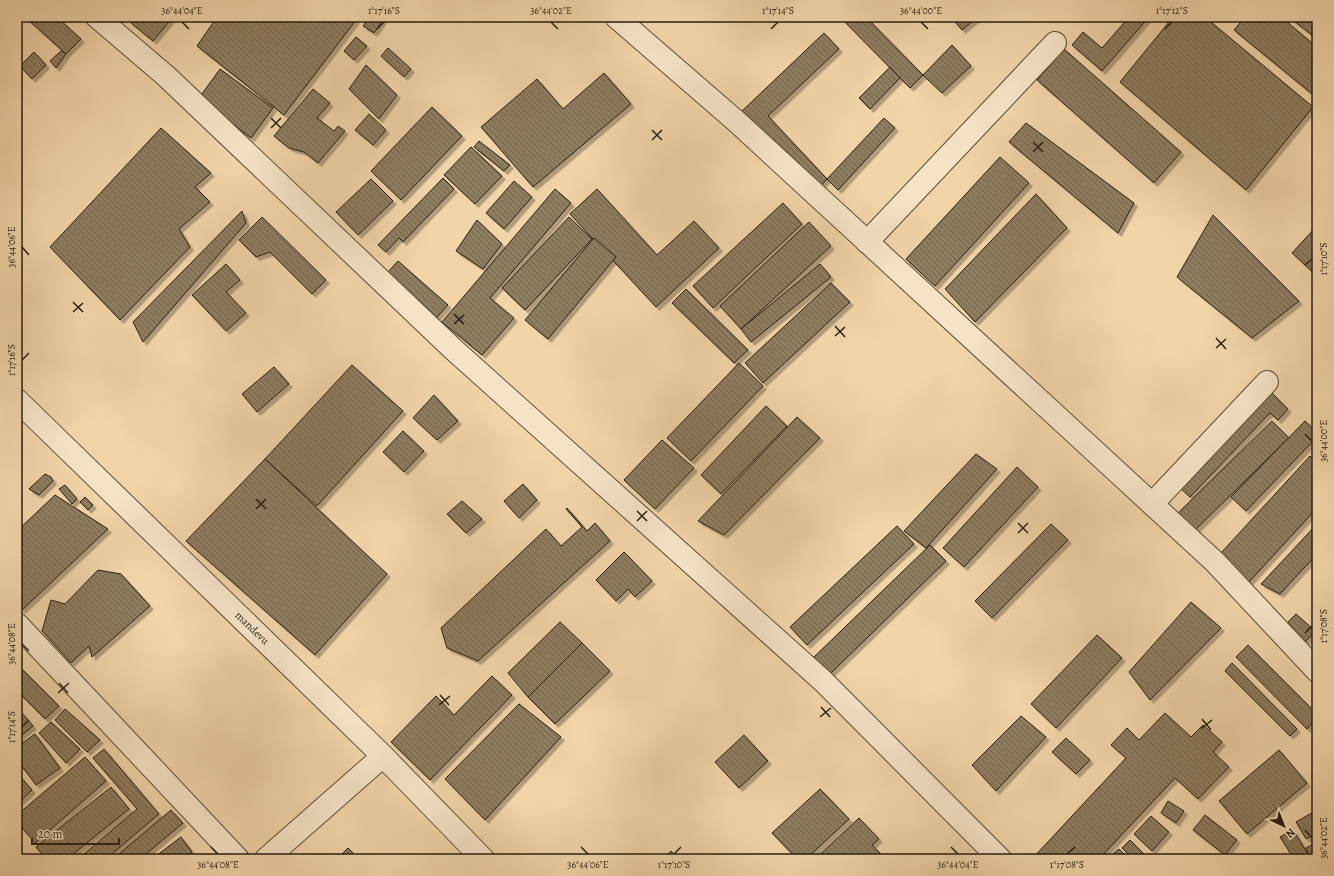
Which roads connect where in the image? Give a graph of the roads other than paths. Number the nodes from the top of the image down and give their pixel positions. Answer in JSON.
{"nodes":[{"id":1,"x":97,"y":17,"type":"edge"},
{"id":2,"x":616,"y":17,"type":"edge"},
{"id":3,"x":1055,"y":43,"type":"dead end"},
{"id":4,"x":867,"y":242,"type":"junction"},
{"id":5,"x":1267,"y":382,"type":"dead end"},
{"id":6,"x":18,"y":402,"type":"edge"},
{"id":7,"x":1152,"y":504,"type":"junction"},
{"id":8,"x":17,"y":624,"type":"edge"},
{"id":9,"x":1317,"y":671,"type":"edge"},
{"id":10,"x":383,"y":756,"type":"junction"},
{"id":11,"x":238,"y":859,"type":"edge"},
{"id":12,"x":266,"y":859,"type":"edge"},
{"id":13,"x":483,"y":859,"type":"edge"},
{"id":14,"x":1000,"y":859,"type":"edge"}],
"edges":[{"from":1,"to":14,"type":"street"},
{"from":2,"to":4,"type":"street"},
{"from":3,"to":4,"type":"street"},
{"from":4,"to":7,"type":"street"},
{"from":5,"to":7,"type":"street"},
{"from":6,"to":10,"type":"street","name":"mandevu"},
{"from":7,"to":9,"type":"street"},
{"from":8,"to":11,"type":"street"},
{"from":10,"to":12,"type":"street"},
{"from":10,"to":13,"type":"street","name":"mandevu"}]}
